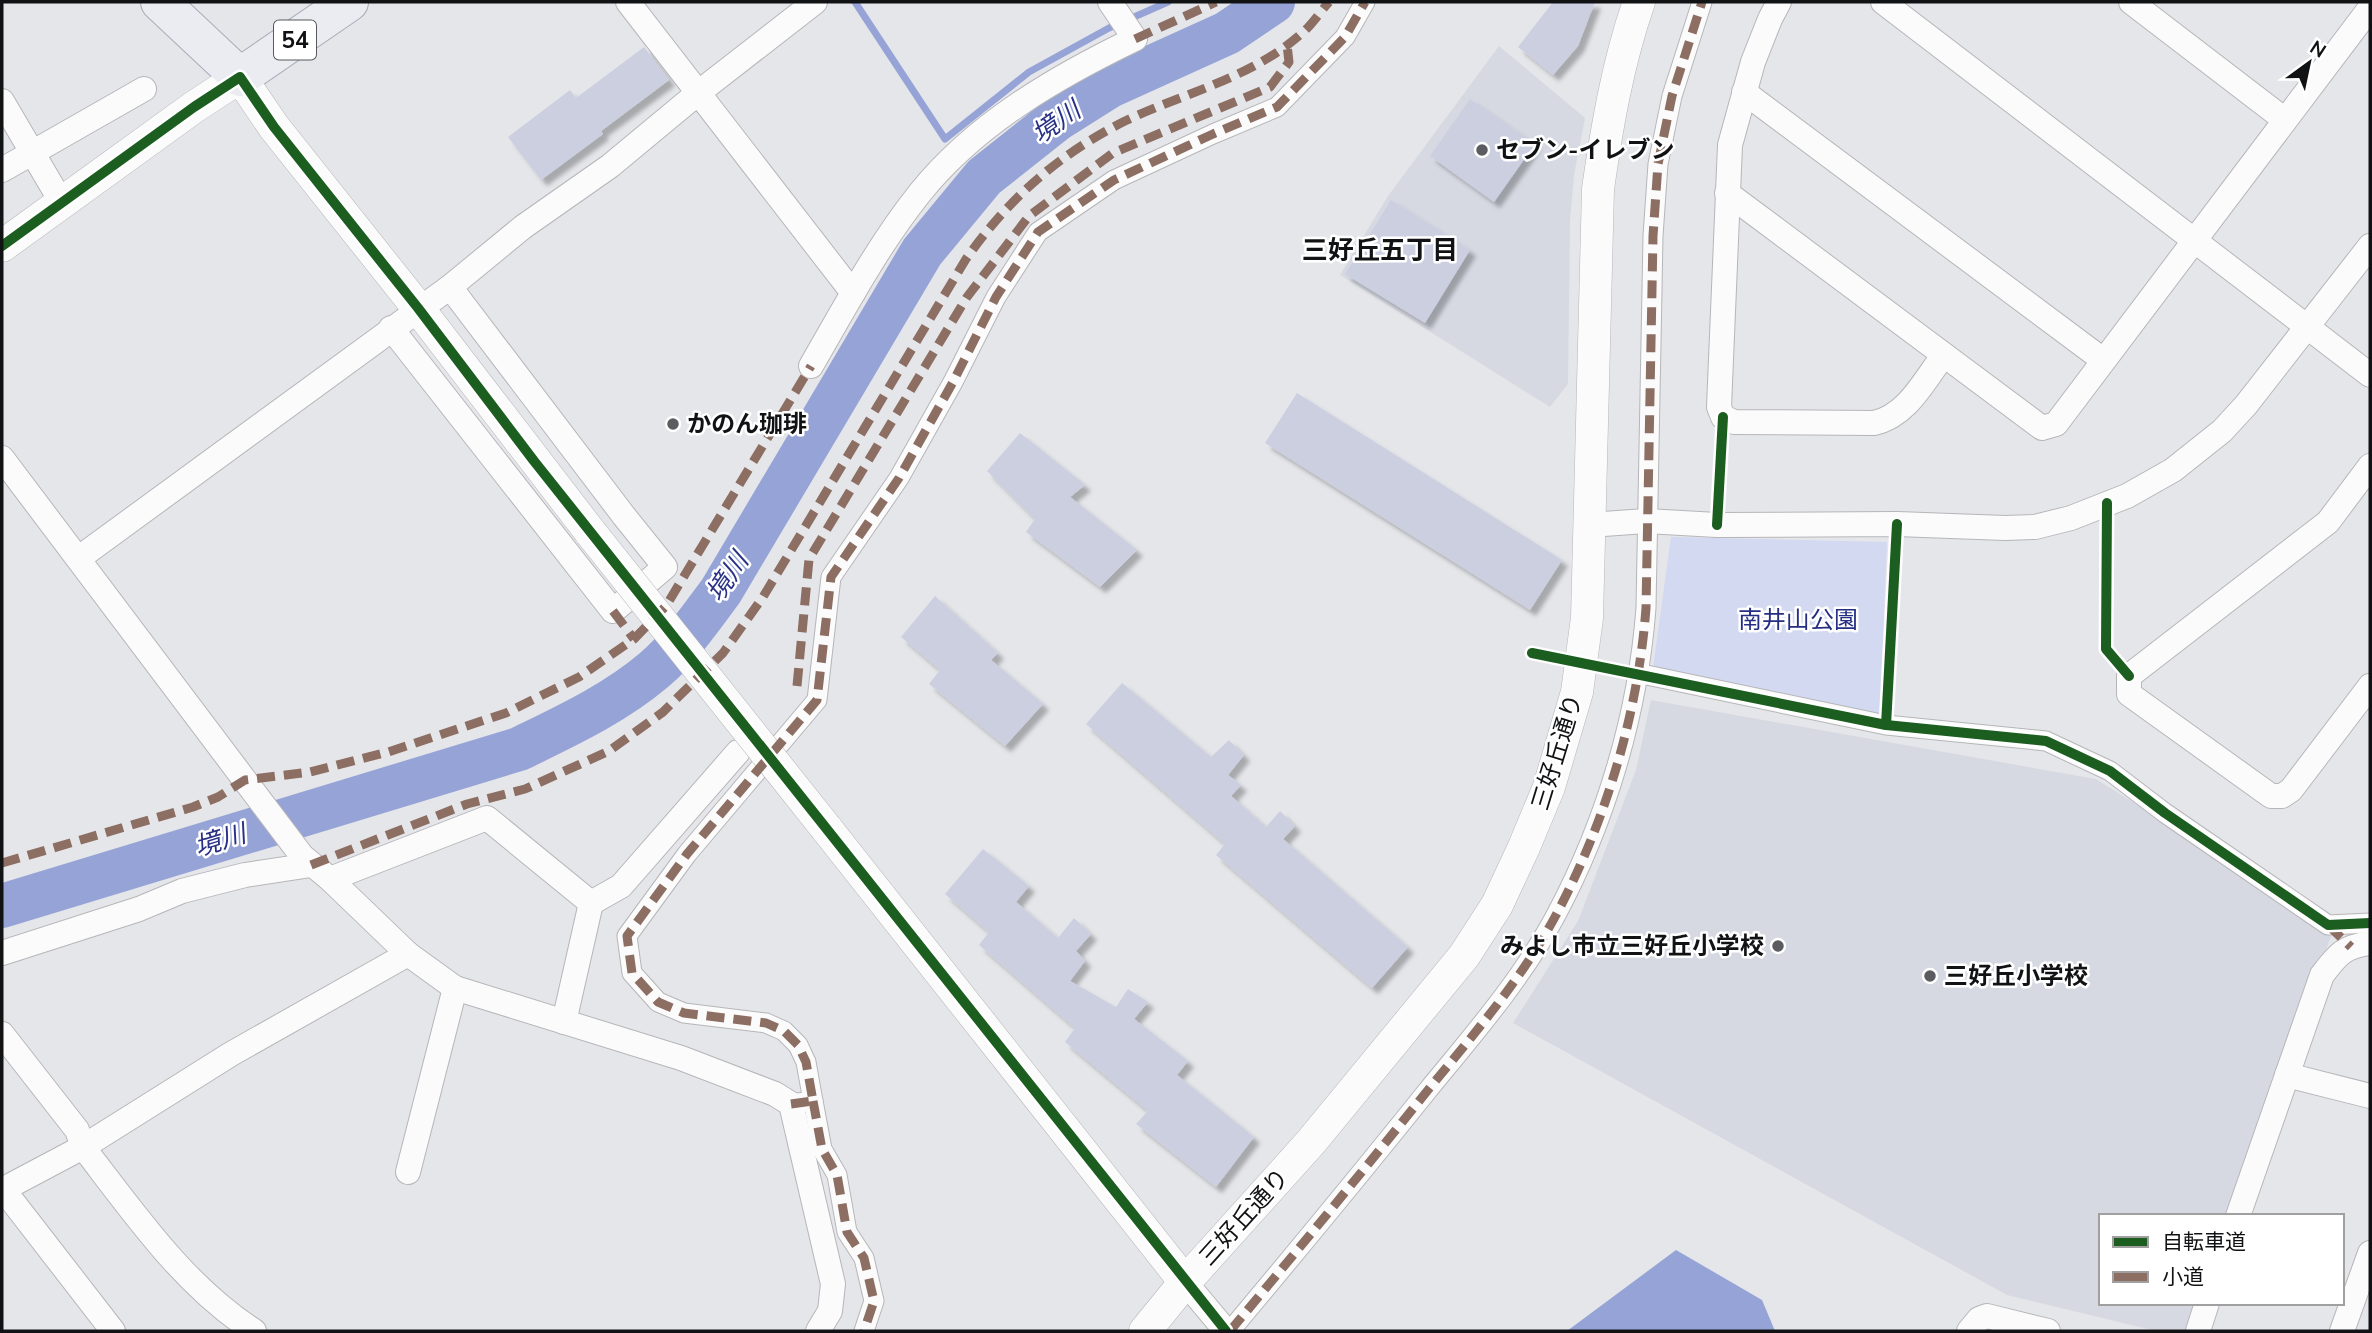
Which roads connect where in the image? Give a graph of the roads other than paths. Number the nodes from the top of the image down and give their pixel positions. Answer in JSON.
{"nodes":[{"id":1,"x":160,"y":2,"type":"edge"},
{"id":2,"x":349,"y":2,"type":"edge"},
{"id":3,"x":628,"y":2,"type":"edge"},
{"id":4,"x":815,"y":2,"type":"edge"},
{"id":5,"x":1110,"y":2,"type":"edge"},
{"id":6,"x":1365,"y":2,"type":"edge"},
{"id":7,"x":1639,"y":2,"type":"edge"},
{"id":8,"x":1702,"y":2,"type":"edge"},
{"id":9,"x":1779,"y":2,"type":"edge"},
{"id":10,"x":1883,"y":2,"type":"edge"},
{"id":11,"x":2131,"y":2,"type":"edge"},
{"id":12,"x":2370,"y":8,"type":"edge"},
{"id":13,"x":240,"y":77,"type":"junction"},
{"id":14,"x":144,"y":89,"type":"dead end"},
{"id":15,"x":1744,"y":92,"type":"junction"},
{"id":16,"x":698,"y":93,"type":"junction"},
{"id":17,"x":2,"y":101,"type":"edge"},
{"id":18,"x":2285,"y":120,"type":"junction"},
{"id":19,"x":34,"y":154,"type":"junction"},
{"id":20,"x":2,"y":170,"type":"edge"},
{"id":21,"x":1727,"y":193,"type":"junction"},
{"id":22,"x":62,"y":202,"type":"junction"},
{"id":23,"x":2194,"y":241,"type":"junction"},
{"id":24,"x":2,"y":246,"type":"edge"},
{"id":25,"x":2370,"y":246,"type":"edge"},
{"id":26,"x":450,"y":287,"type":"junction"},
{"id":27,"x":853,"y":293,"type":"junction"},
{"id":28,"x":418,"y":308,"type":"junction"},
{"id":29,"x":2309,"y":327,"type":"junction"},
{"id":30,"x":391,"y":328,"type":"junction"},
{"id":31,"x":1943,"y":356,"type":"junction"},
{"id":32,"x":2103,"y":360,"type":"junction"},
{"id":33,"x":811,"y":366,"type":"dead end"},
{"id":34,"x":2370,"y":375,"type":"edge"},
{"id":35,"x":2,"y":458,"type":"edge"},
{"id":36,"x":2370,"y":466,"type":"edge"},
{"id":37,"x":1589,"y":525,"type":"junction"},
{"id":38,"x":79,"y":558,"type":"junction"},
{"id":39,"x":1637,"y":673,"type":"junction"},
{"id":40,"x":2370,"y":686,"type":"edge"},
{"id":41,"x":738,"y":752,"type":"dead end"},
{"id":42,"x":315,"y":867,"type":"junction"},
{"id":43,"x":591,"y":903,"type":"junction"},
{"id":44,"x":2370,"y":923,"type":"edge"},
{"id":45,"x":2328,"y":925,"type":"junction"},
{"id":46,"x":2361,"y":945,"type":"edge"},
{"id":47,"x":2,"y":953,"type":"edge"},
{"id":48,"x":408,"y":954,"type":"junction"},
{"id":49,"x":455,"y":988,"type":"junction"},
{"id":50,"x":564,"y":1022,"type":"junction"},
{"id":51,"x":2,"y":1034,"type":"edge"},
{"id":52,"x":2287,"y":1075,"type":"junction"},
{"id":53,"x":2370,"y":1096,"type":"edge"},
{"id":54,"x":802,"y":1103,"type":"junction"},
{"id":55,"x":83,"y":1147,"type":"junction"},
{"id":56,"x":408,"y":1172,"type":"dead end"},
{"id":57,"x":3,"y":1189,"type":"edge"},
{"id":58,"x":2239,"y":1214,"type":"edge"},
{"id":59,"x":2370,"y":1253,"type":"edge"},
{"id":60,"x":1185,"y":1282,"type":"junction"},
{"id":61,"x":2206,"y":1305,"type":"edge"},
{"id":62,"x":113,"y":1331,"type":"edge"},
{"id":63,"x":254,"y":1331,"type":"edge"},
{"id":64,"x":818,"y":1331,"type":"edge"},
{"id":65,"x":864,"y":1331,"type":"edge"},
{"id":66,"x":1145,"y":1331,"type":"edge"},
{"id":67,"x":1228,"y":1331,"type":"edge"},
{"id":68,"x":1969,"y":1331,"type":"edge"},
{"id":69,"x":2048,"y":1331,"type":"edge"},
{"id":70,"x":2198,"y":1331,"type":"edge"},
{"id":71,"x":2342,"y":1331,"type":"edge"}],
"edges":[{"from":1,"to":13,"type":"main road"},
{"from":2,"to":13,"type":"main road","number":"54"},
{"from":3,"to":16,"type":"street"},
{"from":4,"to":16,"type":"street"},
{"from":5,"to":27,"type":"street"},
{"from":6,"to":54,"type":"street"},
{"from":7,"to":37,"type":"street","name":"三好丘通り"},
{"from":8,"to":39,"type":"street"},
{"from":9,"to":15,"type":"street"},
{"from":10,"to":23,"type":"street"},
{"from":11,"to":18,"type":"street"},
{"from":12,"to":18,"type":"street"},
{"from":13,"to":22,"type":"street"},
{"from":13,"to":28,"type":"street"},
{"from":14,"to":19,"type":"street"},
{"from":15,"to":21,"type":"street"},
{"from":15,"to":32,"type":"street"},
{"from":16,"to":26,"type":"street"},
{"from":16,"to":27,"type":"street"},
{"from":17,"to":19,"type":"street"},
{"from":18,"to":23,"type":"street"},
{"from":19,"to":20,"type":"street"},
{"from":19,"to":22,"type":"street"},
{"from":21,"to":31,"type":"street"},
{"from":21,"to":31,"type":"street"},
{"from":22,"to":24,"type":"street"},
{"from":23,"to":29,"type":"street"},
{"from":23,"to":32,"type":"street"},
{"from":25,"to":29,"type":"street"},
{"from":26,"to":28,"type":"street"},
{"from":26,"to":30,"type":"street"},
{"from":27,"to":33,"type":"street"},
{"from":28,"to":30,"type":"street"},
{"from":28,"to":60,"type":"street","bridge":true},
{"from":29,"to":34,"type":"street"},
{"from":29,"to":37,"type":"street"},
{"from":30,"to":38,"type":"street"},
{"from":31,"to":32,"type":"street"},
{"from":35,"to":38,"type":"street"},
{"from":36,"to":40,"type":"street"},
{"from":37,"to":60,"type":"street","name":"三好丘通り"},
{"from":38,"to":42,"type":"street"},
{"from":39,"to":45,"type":"street"},
{"from":39,"to":67,"type":"street"},
{"from":41,"to":43,"type":"street"},
{"from":42,"to":43,"type":"street"},
{"from":42,"to":47,"type":"street"},
{"from":42,"to":48,"type":"street"},
{"from":43,"to":50,"type":"street"},
{"from":44,"to":45,"type":"street"},
{"from":45,"to":46,"type":"street"},
{"from":46,"to":52,"type":"street"},
{"from":48,"to":49,"type":"street"},
{"from":48,"to":55,"type":"street"},
{"from":49,"to":50,"type":"street"},
{"from":49,"to":56,"type":"street"},
{"from":50,"to":54,"type":"street"},
{"from":51,"to":55,"type":"street"},
{"from":52,"to":53,"type":"street"},
{"from":52,"to":58,"type":"street"},
{"from":54,"to":64,"type":"street"},
{"from":54,"to":65,"type":"street"},
{"from":55,"to":57,"type":"street"},
{"from":55,"to":63,"type":"street"},
{"from":57,"to":62,"type":"street"},
{"from":59,"to":71,"type":"street"},
{"from":60,"to":66,"type":"street","name":"三好丘通り"},
{"from":60,"to":67,"type":"street"},
{"from":61,"to":70,"type":"street"},
{"from":68,"to":69,"type":"street"}]}
